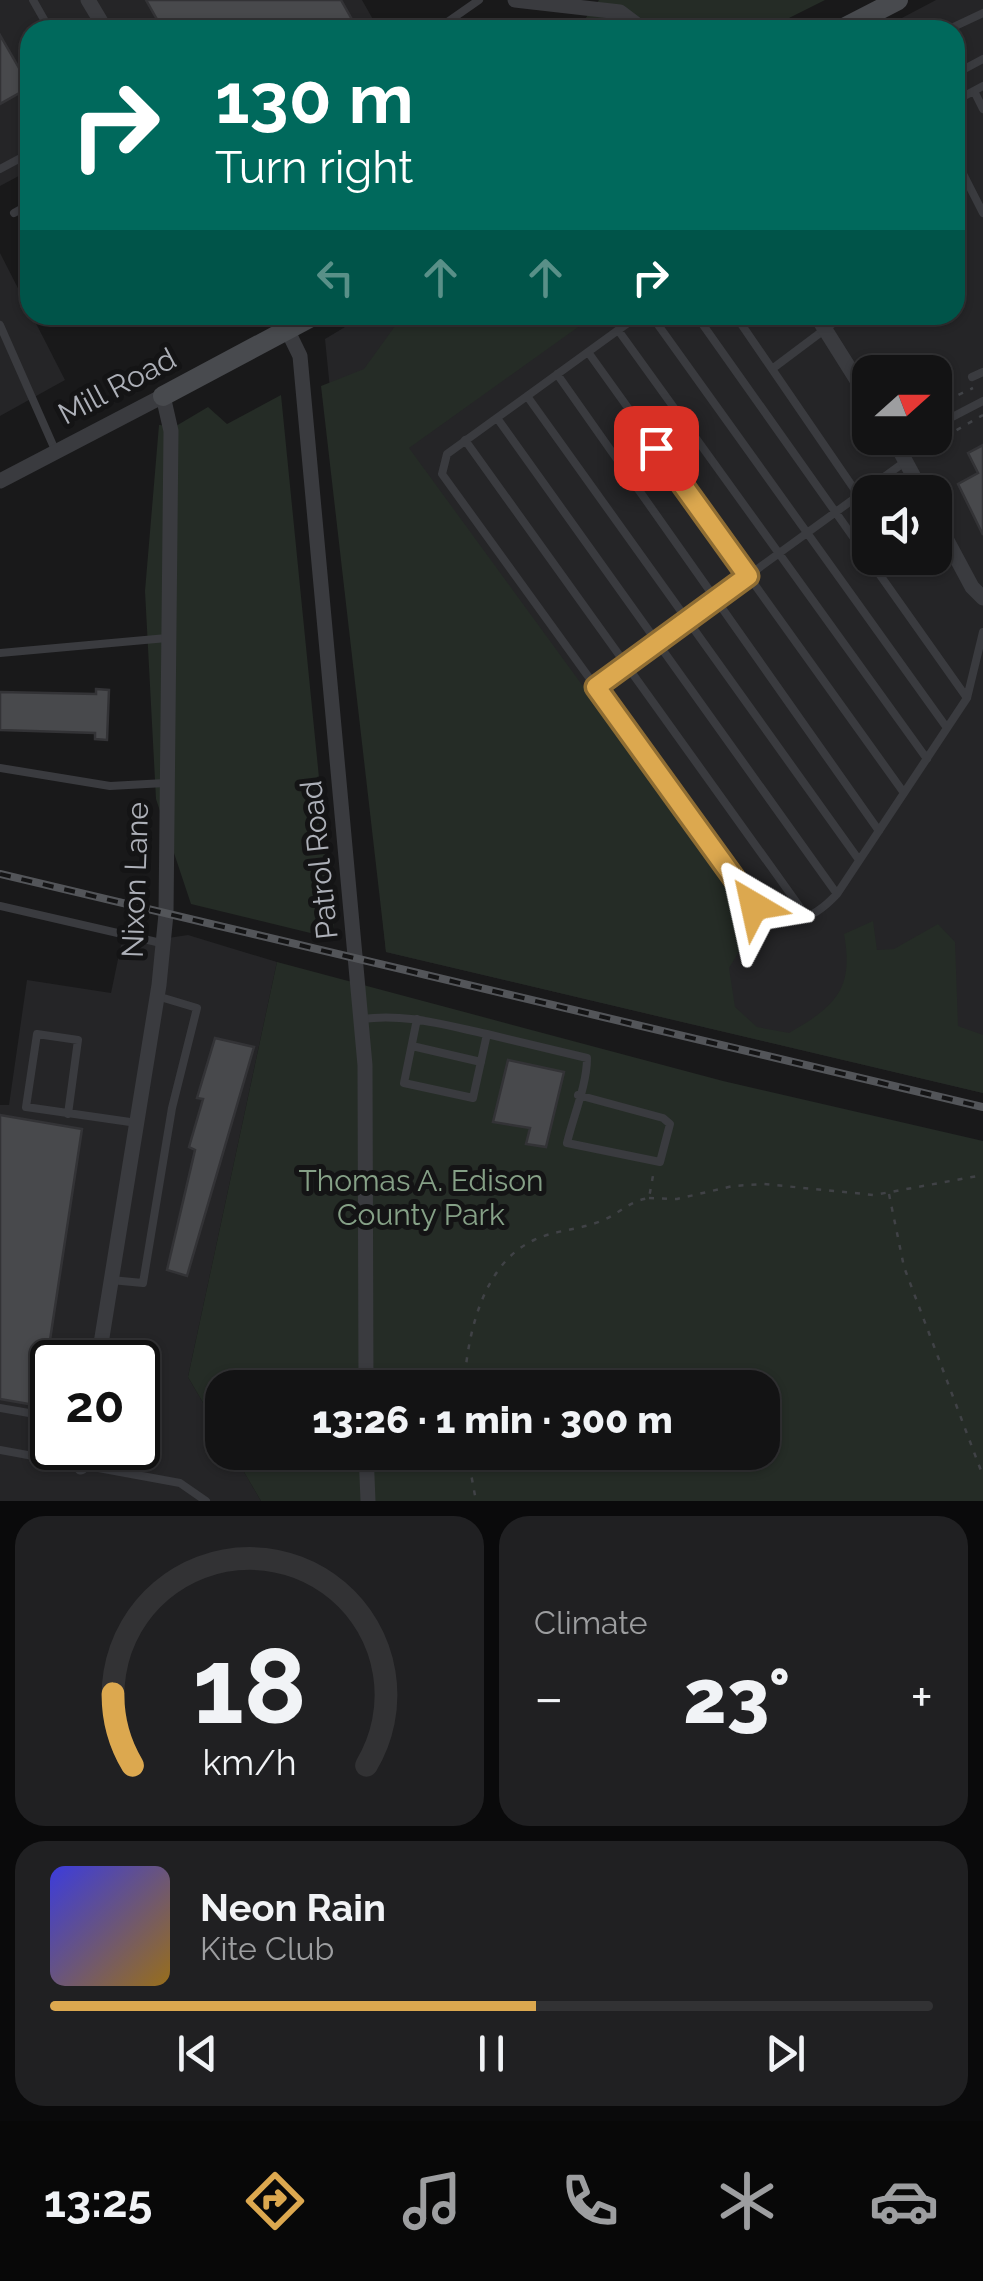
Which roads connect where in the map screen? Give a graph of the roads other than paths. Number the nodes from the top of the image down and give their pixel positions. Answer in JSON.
{"nodes":[{"id":1,"x":479,"y":0,"type":"edge"},
{"id":2,"x":515,"y":0,"type":"edge"},
{"id":3,"x":898,"y":0,"type":"edge"},
{"id":4,"x":450,"y":20,"type":"edge"},
{"id":5,"x":631,"y":20,"type":"edge"},
{"id":6,"x":859,"y":20,"type":"edge"},
{"id":7,"x":983,"y":86,"type":"edge"},
{"id":8,"x":974,"y":91,"type":"junction"},
{"id":9,"x":965,"y":96,"type":"edge"},
{"id":10,"x":983,"y":109,"type":"edge"},
{"id":11,"x":965,"y":177,"type":"edge"},
{"id":12,"x":20,"y":210,"type":"edge"},
{"id":13,"x":983,"y":212,"type":"edge"},
{"id":14,"x":14,"y":213,"type":"dead end"},
{"id":15,"x":0,"y":325,"type":"edge"},
{"id":16,"x":281,"y":325,"type":"edge"},
{"id":17,"x":285,"y":325,"type":"edge"},
{"id":18,"x":625,"y":325,"type":"edge"},
{"id":19,"x":657,"y":325,"type":"edge"},
{"id":20,"x":703,"y":325,"type":"edge"},
{"id":21,"x":742,"y":325,"type":"edge"},
{"id":22,"x":822,"y":325,"type":"edge"},
{"id":23,"x":831,"y":325,"type":"edge"},
{"id":24,"x":618,"y":330,"type":"junction"},
{"id":25,"x":825,"y":330,"type":"junction"},
{"id":26,"x":588,"y":352,"type":"junction"},
{"id":27,"x":772,"y":369,"type":"junction"},
{"id":28,"x":983,"y":372,"type":"edge"},
{"id":29,"x":852,"y":373,"type":"edge"},
{"id":30,"x":557,"y":374,"type":"junction"},
{"id":31,"x":972,"y":377,"type":"dead end"},
{"id":32,"x":163,"y":396,"type":"junction"},
{"id":33,"x":527,"y":396,"type":"junction"},
{"id":34,"x":983,"y":401,"type":"edge"},
{"id":35,"x":952,"y":417,"type":"edge"},
{"id":36,"x":497,"y":418,"type":"junction"},
{"id":37,"x":466,"y":440,"type":"junction"},
{"id":38,"x":56,"y":452,"type":"junction"},
{"id":39,"x":893,"y":455,"type":"edge"},
{"id":40,"x":876,"y":475,"type":"edge"},
{"id":41,"x":0,"y":481,"type":"edge"},
{"id":42,"x":852,"y":487,"type":"edge"},
{"id":43,"x":852,"y":500,"type":"edge"},
{"id":44,"x":836,"y":512,"type":"junction"},
{"id":45,"x":808,"y":532,"type":"junction"},
{"id":46,"x":952,"y":550,"type":"edge"},
{"id":47,"x":778,"y":554,"type":"junction"},
{"id":48,"x":748,"y":576,"type":"junction"},
{"id":49,"x":716,"y":598,"type":"junction"},
{"id":50,"x":983,"y":598,"type":"edge"},
{"id":51,"x":686,"y":620,"type":"junction"},
{"id":52,"x":983,"y":632,"type":"edge"},
{"id":53,"x":168,"y":638,"type":"junction"},
{"id":54,"x":658,"y":641,"type":"junction"},
{"id":55,"x":0,"y":653,"type":"edge"},
{"id":56,"x":980,"y":655,"type":"edge"},
{"id":57,"x":627,"y":663,"type":"junction"},
{"id":58,"x":596,"y":687,"type":"junction"},
{"id":59,"x":967,"y":698,"type":"junction"},
{"id":60,"x":947,"y":728,"type":"junction"},
{"id":61,"x":926,"y":759,"type":"junction"},
{"id":62,"x":0,"y":768,"type":"edge"},
{"id":63,"x":166,"y":783,"type":"junction"},
{"id":64,"x":904,"y":793,"type":"junction"},
{"id":65,"x":879,"y":831,"type":"junction"},
{"id":66,"x":859,"y":860,"type":"junction"},
{"id":67,"x":837,"y":894,"type":"junction"},
{"id":68,"x":0,"y":906,"type":"edge"},
{"id":69,"x":807,"y":917,"type":"junction"},
{"id":70,"x":163,"y":943,"type":"junction"},
{"id":71,"x":157,"y":996,"type":"junction"},
{"id":72,"x":362,"y":1019,"type":"junction"},
{"id":73,"x":417,"y":1020,"type":"junction"},
{"id":74,"x":487,"y":1034,"type":"junction"},
{"id":75,"x":412,"y":1046,"type":"junction"},
{"id":76,"x":481,"y":1062,"type":"junction"},
{"id":77,"x":578,"y":1094,"type":"junction"},
{"id":78,"x":68,"y":1114,"type":"junction"},
{"id":79,"x":136,"y":1124,"type":"junction"},
{"id":80,"x":112,"y":1280,"type":"junction"},
{"id":81,"x":102,"y":1340,"type":"edge"},
{"id":82,"x":366,"y":1370,"type":"edge"},
{"id":83,"x":0,"y":1408,"type":"edge"},
{"id":84,"x":30,"y":1413,"type":"edge"},
{"id":85,"x":0,"y":1450,"type":"edge"},
{"id":86,"x":30,"y":1456,"type":"edge"},
{"id":87,"x":101,"y":1470,"type":"edge"},
{"id":88,"x":367,"y":1470,"type":"edge"},
{"id":89,"x":206,"y":1501,"type":"edge"},
{"id":90,"x":368,"y":1501,"type":"edge"}],
"edges":[{"from":1,"to":4,"type":"lane"},
{"from":2,"to":5,"type":"street"},
{"from":3,"to":6,"type":"street"},
{"from":7,"to":8,"type":"lane"},
{"from":8,"to":9,"type":"lane"},
{"from":8,"to":10,"type":"lane"},
{"from":11,"to":13,"type":"lane"},
{"from":12,"to":14,"type":"lane"},
{"from":15,"to":38,"type":"lane"},
{"from":16,"to":32,"type":"street","name":"Mill Road"},
{"from":17,"to":72,"type":"street","name":"Patrol Road"},
{"from":18,"to":24,"type":"lane"},
{"from":19,"to":45,"type":"lane"},
{"from":20,"to":44,"type":"lane"},
{"from":21,"to":27,"type":"lane"},
{"from":22,"to":25,"type":"street"},
{"from":23,"to":25,"type":"lane"},
{"from":24,"to":26,"type":"lane"},
{"from":24,"to":47,"type":"lane"},
{"from":25,"to":27,"type":"lane"},
{"from":25,"to":29,"type":"street"},
{"from":26,"to":30,"type":"lane"},
{"from":26,"to":48,"type":"lane"},
{"from":27,"to":42,"type":"lane"},
{"from":28,"to":31,"type":"lane"},
{"from":30,"to":33,"type":"lane"},
{"from":30,"to":49,"type":"lane"},
{"from":32,"to":38,"type":"street","name":"Mill Road"},
{"from":32,"to":53,"type":"street","name":"Nixon Lane"},
{"from":33,"to":36,"type":"lane"},
{"from":33,"to":51,"type":"lane"},
{"from":34,"to":35,"type":"lane"},
{"from":36,"to":37,"type":"lane"},
{"from":36,"to":54,"type":"lane"},
{"from":37,"to":57,"type":"lane"},
{"from":37,"to":58,"type":"lane"},
{"from":38,"to":41,"type":"street","name":"Mill Road"},
{"from":39,"to":40,"type":"lane"},
{"from":43,"to":44,"type":"lane"},
{"from":44,"to":45,"type":"lane"},
{"from":44,"to":59,"type":"lane"},
{"from":45,"to":47,"type":"lane"},
{"from":45,"to":60,"type":"lane"},
{"from":46,"to":50,"type":"street"},
{"from":47,"to":48,"type":"lane"},
{"from":47,"to":61,"type":"lane"},
{"from":48,"to":49,"type":"lane"},
{"from":48,"to":64,"type":"lane"},
{"from":49,"to":51,"type":"lane"},
{"from":49,"to":65,"type":"lane"},
{"from":51,"to":54,"type":"lane"},
{"from":51,"to":66,"type":"lane"},
{"from":52,"to":56,"type":"lane"},
{"from":53,"to":55,"type":"lane"},
{"from":53,"to":63,"type":"street","name":"Nixon Lane"},
{"from":54,"to":57,"type":"lane"},
{"from":54,"to":67,"type":"lane"},
{"from":56,"to":59,"type":"lane"},
{"from":57,"to":58,"type":"lane"},
{"from":57,"to":69,"type":"lane"},
{"from":58,"to":69,"type":"lane"},
{"from":59,"to":60,"type":"lane"},
{"from":60,"to":61,"type":"lane"},
{"from":61,"to":64,"type":"lane"},
{"from":62,"to":63,"type":"lane"},
{"from":63,"to":70,"type":"street","name":"Nixon Lane"},
{"from":64,"to":65,"type":"lane"},
{"from":65,"to":66,"type":"lane"},
{"from":66,"to":67,"type":"lane"},
{"from":67,"to":69,"type":"lane"},
{"from":68,"to":70,"type":"lane"},
{"from":70,"to":71,"type":"street","name":"Nixon Lane"},
{"from":71,"to":79,"type":"street","name":"Nixon Lane"},
{"from":71,"to":80,"type":"lane"},
{"from":72,"to":73,"type":"lane"},
{"from":72,"to":82,"type":"street","name":"Patrol Road"},
{"from":73,"to":74,"type":"lane"},
{"from":73,"to":75,"type":"lane"},
{"from":74,"to":76,"type":"lane"},
{"from":74,"to":77,"type":"lane"},
{"from":75,"to":76,"type":"lane"},
{"from":75,"to":76,"type":"lane"},
{"from":77,"to":77,"type":"lane"},
{"from":78,"to":78,"type":"lane"},
{"from":78,"to":79,"type":"lane"},
{"from":79,"to":80,"type":"street","name":"Nixon Lane"},
{"from":80,"to":81,"type":"street","name":"Nixon Lane"},
{"from":83,"to":84,"type":"lane"},
{"from":85,"to":86,"type":"lane"},
{"from":87,"to":89,"type":"lane"},
{"from":88,"to":90,"type":"street"}]}
